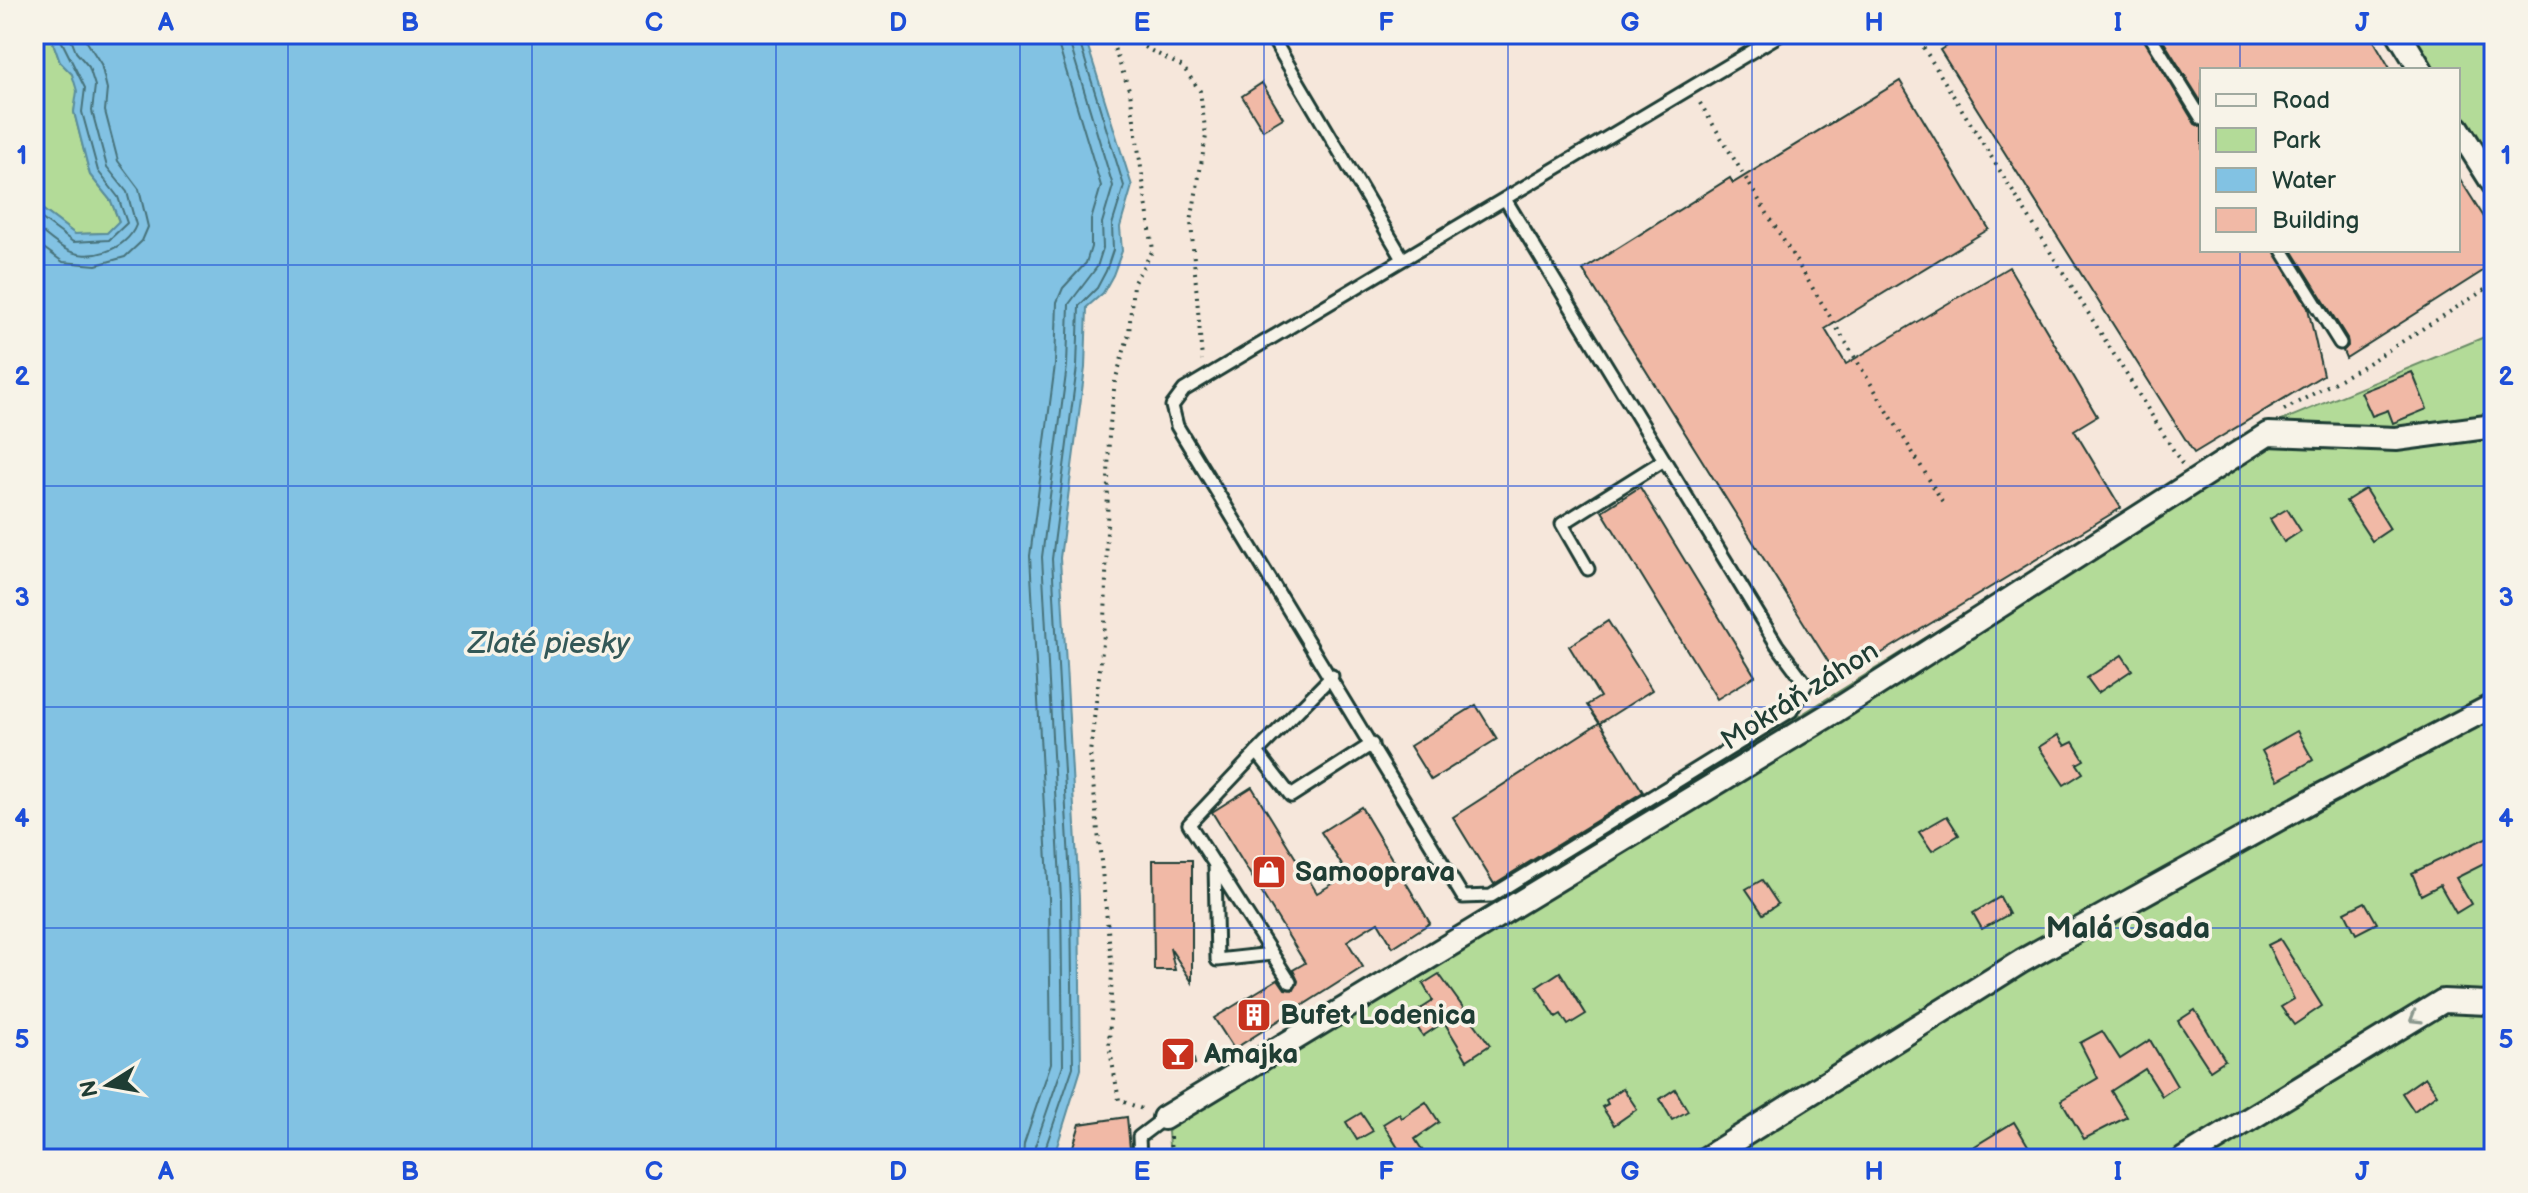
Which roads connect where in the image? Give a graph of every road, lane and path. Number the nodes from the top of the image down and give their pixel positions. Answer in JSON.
{"nodes":[{"id":1,"x":1109,"y":34,"type":"edge"},
{"id":2,"x":1137,"y":34,"type":"edge"},
{"id":3,"x":1270,"y":34,"type":"edge"},
{"id":4,"x":1781,"y":34,"type":"edge"},
{"id":5,"x":1915,"y":34,"type":"edge"},
{"id":6,"x":2149,"y":34,"type":"edge"},
{"id":7,"x":2399,"y":34,"type":"edge"},
{"id":8,"x":1764,"y":38,"type":"edge"},
{"id":9,"x":2420,"y":68,"type":"edge"},
{"id":10,"x":1690,"y":88,"type":"junction"},
{"id":11,"x":2200,"y":116,"type":"edge"},
{"id":12,"x":2460,"y":131,"type":"edge"},
{"id":13,"x":2494,"y":185,"type":"edge"},
{"id":14,"x":1505,"y":199,"type":"junction"},
{"id":15,"x":2283,"y":252,"type":"edge"},
{"id":16,"x":1403,"y":259,"type":"junction"},
{"id":17,"x":2494,"y":284,"type":"edge"},
{"id":18,"x":2340,"y":343,"type":"dead end"},
{"id":19,"x":1203,"y":378,"type":"junction"},
{"id":20,"x":2279,"y":413,"type":"dead end"},
{"id":21,"x":2494,"y":426,"type":"edge"},
{"id":22,"x":1664,"y":460,"type":"junction"},
{"id":23,"x":2184,"y":466,"type":"dead end"},
{"id":24,"x":1944,"y":504,"type":"dead end"},
{"id":25,"x":1588,"y":569,"type":"dead end"},
{"id":26,"x":1332,"y":676,"type":"junction"},
{"id":27,"x":2494,"y":705,"type":"edge"},
{"id":28,"x":1372,"y":744,"type":"junction"},
{"id":29,"x":1257,"y":752,"type":"junction"},
{"id":30,"x":1215,"y":864,"type":"junction"},
{"id":31,"x":1272,"y":954,"type":"junction"},
{"id":32,"x":1290,"y":982,"type":"dead end"},
{"id":33,"x":2492,"y":1006,"type":"edge"},
{"id":34,"x":1164,"y":1118,"type":"junction"},
{"id":35,"x":1140,"y":1159,"type":"edge"},
{"id":36,"x":1705,"y":1159,"type":"edge"},
{"id":37,"x":2184,"y":1159,"type":"edge"}],
"edges":[{"from":1,"to":34,"type":"path"},
{"from":2,"to":19,"type":"path"},
{"from":3,"to":16,"type":"lane"},
{"from":4,"to":8,"type":"lane"},
{"from":5,"to":23,"type":"path"},
{"from":6,"to":11,"type":"lane"},
{"from":7,"to":9,"type":"street"},
{"from":8,"to":10,"type":"lane"},
{"from":10,"to":14,"type":"lane"},
{"from":10,"to":24,"type":"path"},
{"from":12,"to":13,"type":"street"},
{"from":14,"to":16,"type":"lane"},
{"from":14,"to":22,"type":"lane"},
{"from":15,"to":18,"type":"lane"},
{"from":16,"to":19,"type":"lane"},
{"from":17,"to":20,"type":"path"},
{"from":19,"to":26,"type":"lane"},
{"from":21,"to":34,"type":"street","name":"Mokráň záhon"},
{"from":22,"to":25,"type":"lane"},
{"from":22,"to":28,"type":"lane"},
{"from":26,"to":28,"type":"lane"},
{"from":26,"to":29,"type":"lane"},
{"from":27,"to":36,"type":"street"},
{"from":28,"to":29,"type":"lane"},
{"from":29,"to":30,"type":"lane"},
{"from":30,"to":31,"type":"lane"},
{"from":30,"to":31,"type":"lane"},
{"from":31,"to":32,"type":"lane"},
{"from":33,"to":37,"type":"street","one_way":true},
{"from":34,"to":35,"type":"lane"}]}
